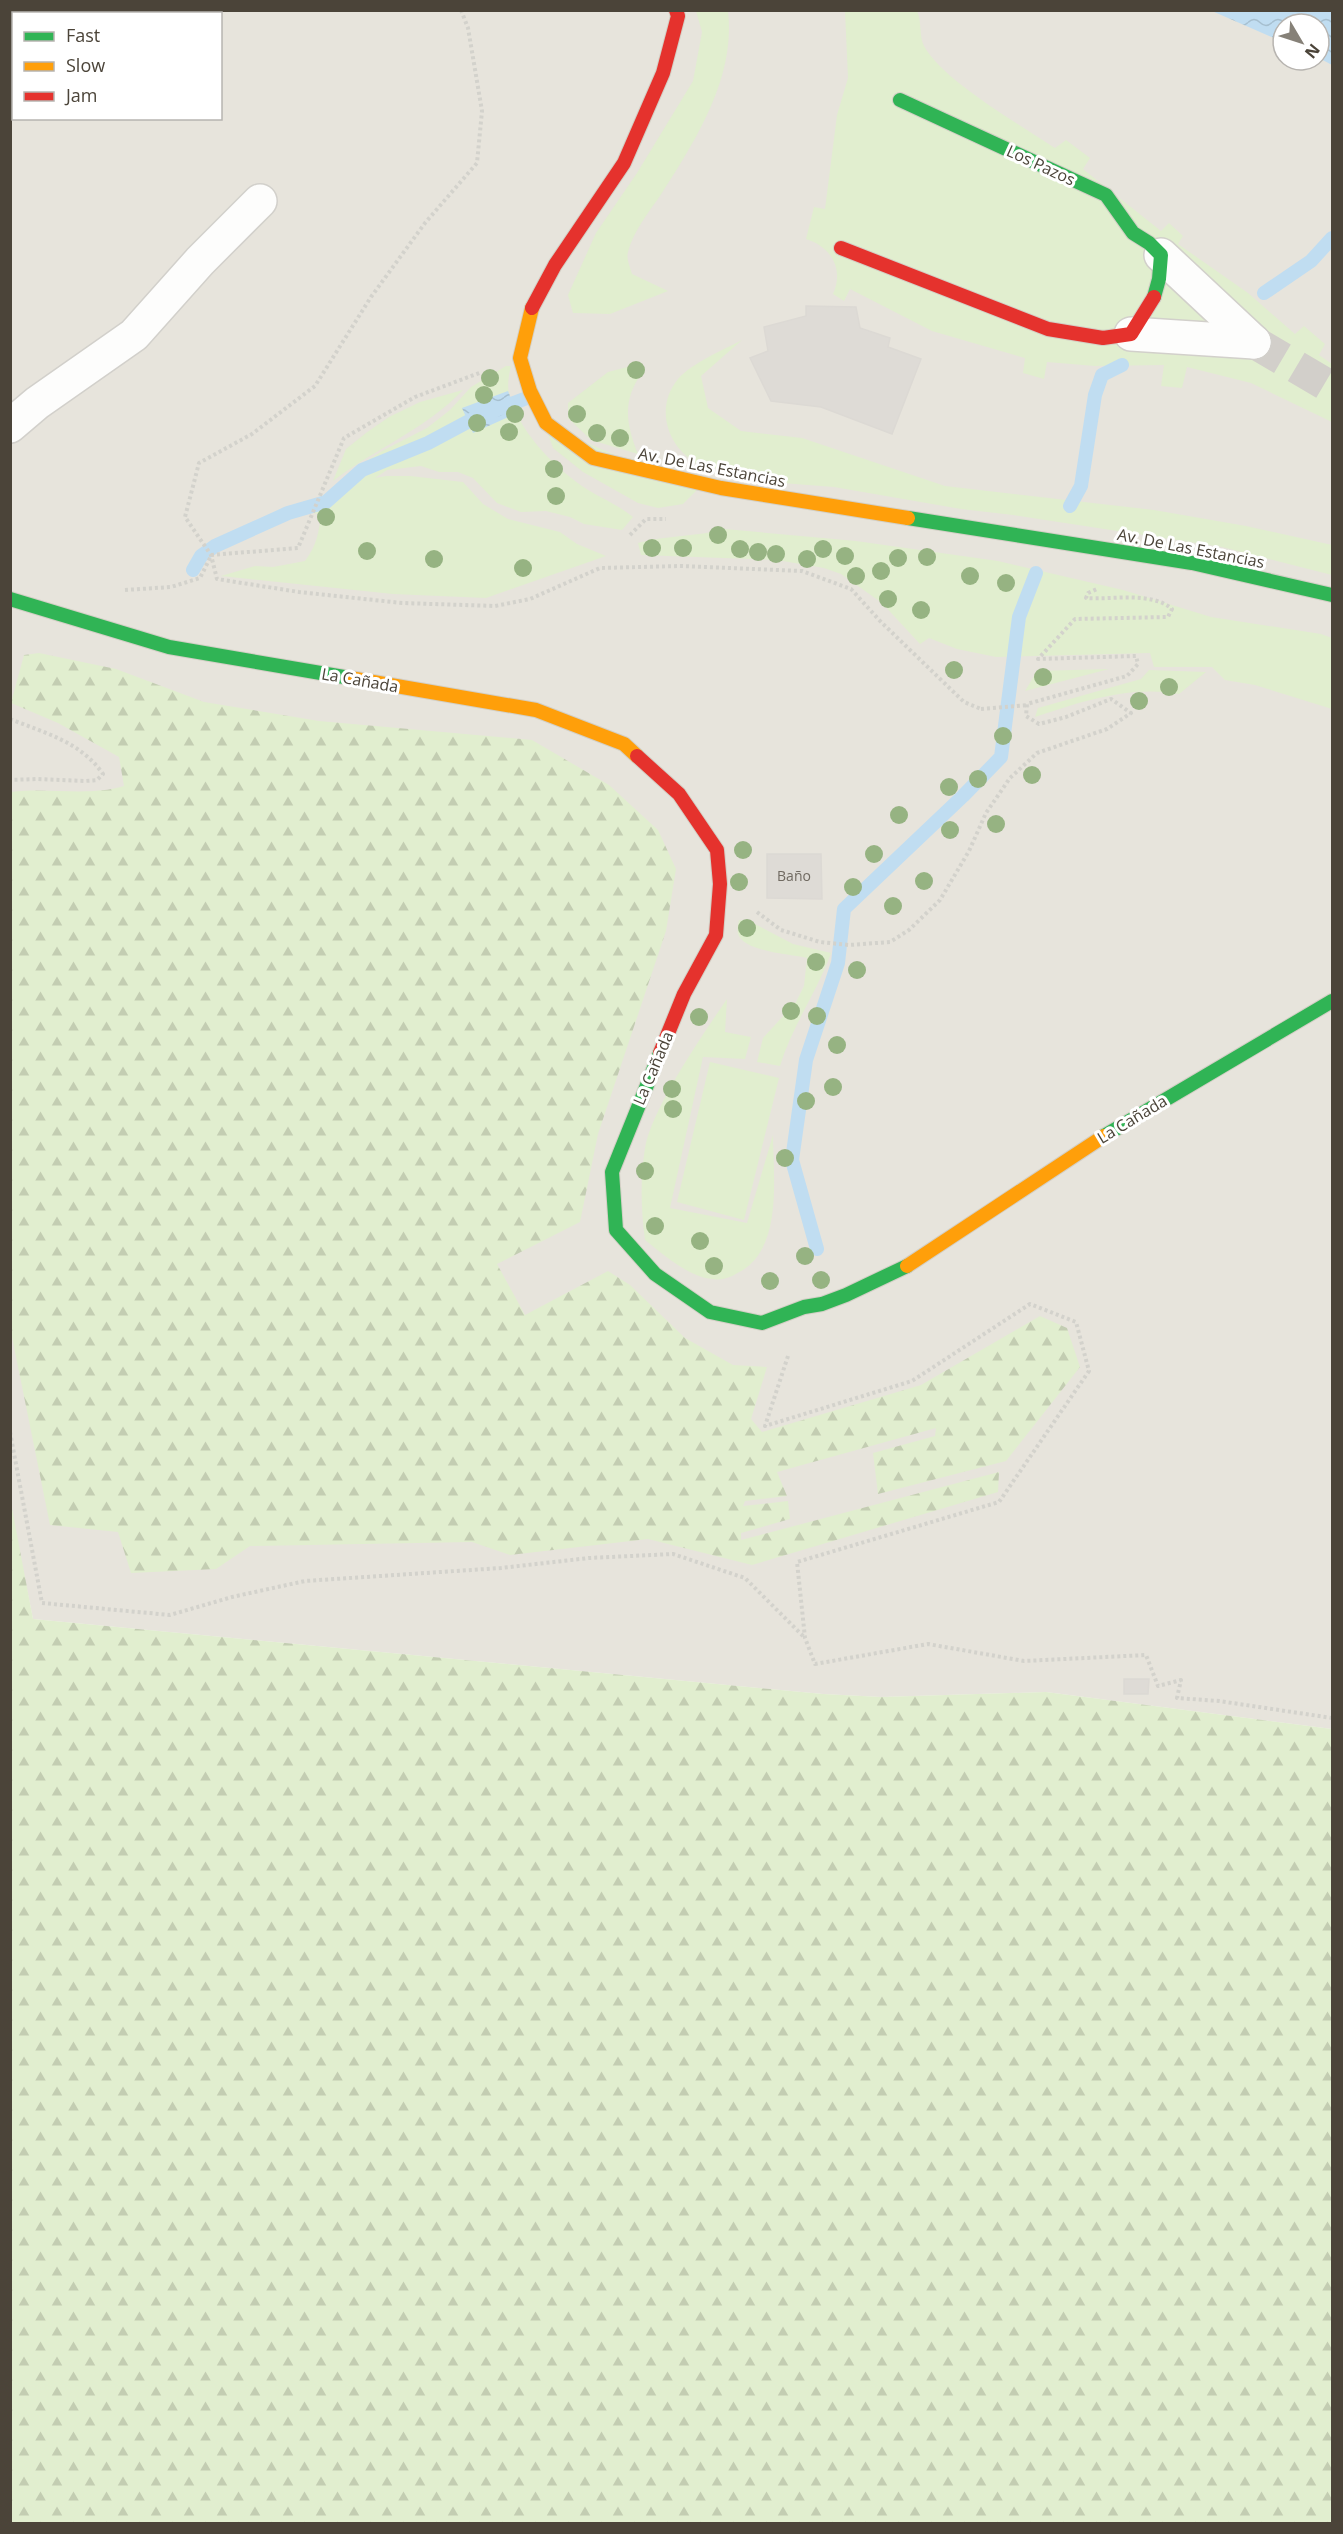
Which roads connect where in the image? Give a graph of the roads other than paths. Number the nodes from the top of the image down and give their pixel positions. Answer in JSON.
{"nodes":[{"id":1,"x":676,"y":10,"type":"edge"},
{"id":2,"x":900,"y":100,"type":"dead end"},
{"id":3,"x":260,"y":201,"type":"dead end"},
{"id":4,"x":841,"y":248,"type":"dead end"},
{"id":5,"x":1161,"y":255,"type":"junction"},
{"id":6,"x":1131,"y":334,"type":"junction"},
{"id":7,"x":10,"y":426,"type":"edge"},
{"id":8,"x":1332,"y":595,"type":"edge"},
{"id":9,"x":10,"y":599,"type":"edge"},
{"id":10,"x":1332,"y":1001,"type":"edge"}],
"edges":[{"from":1,"to":8,"type":"street","name":"Av. De Las Estancias"},
{"from":2,"to":5,"type":"street","name":"Los Pazos"},
{"from":3,"to":7,"type":"street"},
{"from":4,"to":6,"type":"street","name":"Los Pazos"},
{"from":5,"to":6,"type":"street"},
{"from":5,"to":6,"type":"street","name":"Los Pazos"},
{"from":9,"to":10,"type":"street","name":"La Cañada"}]}
